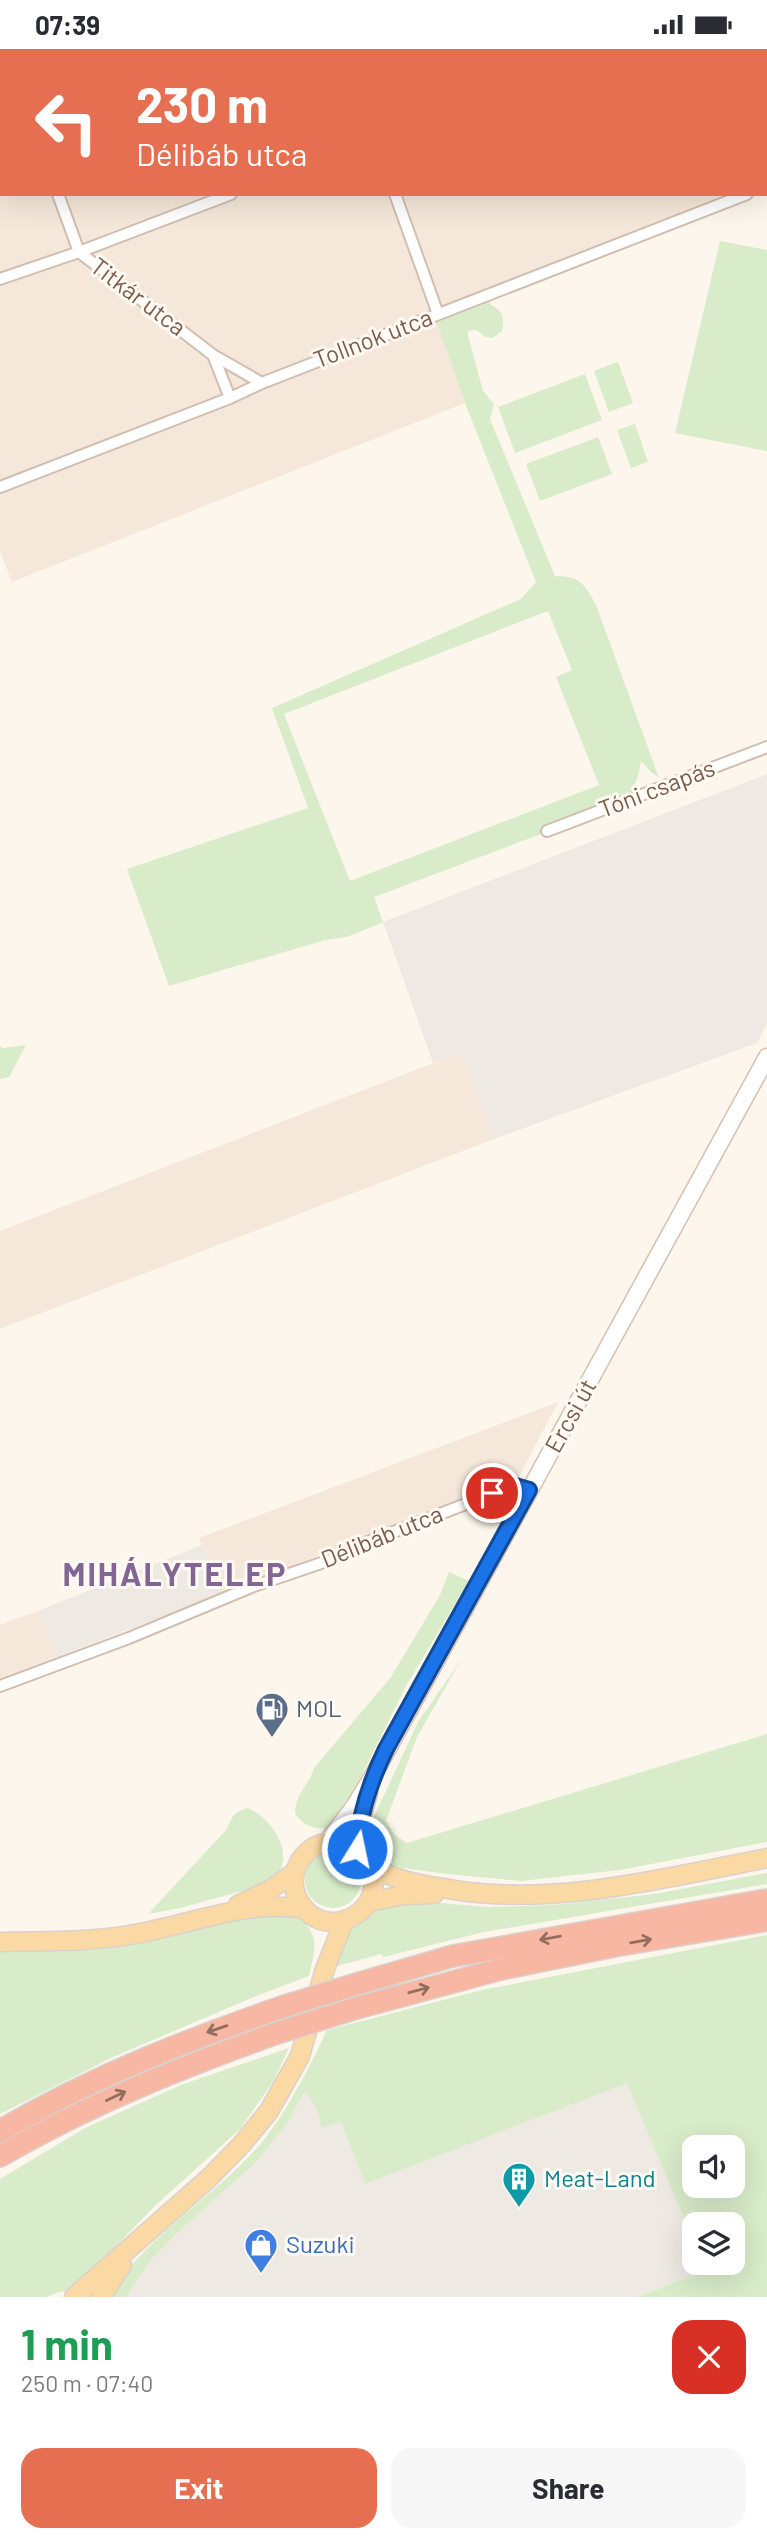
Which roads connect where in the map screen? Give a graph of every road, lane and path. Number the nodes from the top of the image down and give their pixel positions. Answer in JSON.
{"nodes":[{"id":1,"x":59,"y":196,"type":"edge"},
{"id":2,"x":226,"y":196,"type":"edge"},
{"id":3,"x":397,"y":196,"type":"edge"},
{"id":4,"x":742,"y":196,"type":"edge"},
{"id":5,"x":79,"y":252,"type":"junction"},
{"id":6,"x":0,"y":279,"type":"edge"},
{"id":7,"x":438,"y":314,"type":"junction"},
{"id":8,"x":213,"y":355,"type":"junction"},
{"id":9,"x":262,"y":383,"type":"junction"},
{"id":10,"x":230,"y":398,"type":"junction"},
{"id":11,"x":0,"y":487,"type":"edge"},
{"id":12,"x":767,"y":747,"type":"edge"},
{"id":13,"x":547,"y":831,"type":"dead end"},
{"id":14,"x":767,"y":1057,"type":"edge"},
{"id":15,"x":529,"y":1490,"type":"junction"},
{"id":16,"x":0,"y":1686,"type":"edge"},
{"id":17,"x":374,"y":1775,"type":"junction"},
{"id":18,"x":327,"y":1842,"type":"junction"},
{"id":19,"x":363,"y":1855,"type":"junction"},
{"id":20,"x":767,"y":1858,"type":"edge"},
{"id":21,"x":295,"y":1872,"type":"junction"},
{"id":22,"x":464,"y":1891,"type":"junction"},
{"id":23,"x":767,"y":1900,"type":"edge"},
{"id":24,"x":369,"y":1902,"type":"junction"},
{"id":25,"x":310,"y":1913,"type":"junction"},
{"id":26,"x":218,"y":1915,"type":"junction"},
{"id":27,"x":767,"y":1920,"type":"edge"},
{"id":28,"x":344,"y":1921,"type":"junction"},
{"id":29,"x":0,"y":1941,"type":"edge"},
{"id":30,"x":325,"y":1969,"type":"junction"},
{"id":31,"x":34,"y":2111,"type":"junction"},
{"id":32,"x":0,"y":2123,"type":"edge"},
{"id":33,"x":54,"y":2126,"type":"junction"},
{"id":34,"x":0,"y":2131,"type":"edge"},
{"id":35,"x":0,"y":2156,"type":"edge"},
{"id":36,"x":0,"y":2169,"type":"edge"},
{"id":37,"x":143,"y":2237,"type":"junction"},
{"id":38,"x":74,"y":2297,"type":"edge"},
{"id":39,"x":101,"y":2297,"type":"edge"}],
"edges":[{"from":1,"to":5,"type":"street","name":"Titkár utca"},
{"from":2,"to":5,"type":"street"},
{"from":3,"to":7,"type":"street"},
{"from":4,"to":7,"type":"street","name":"Tollnok utca"},
{"from":5,"to":6,"type":"street"},
{"from":5,"to":8,"type":"street","name":"Titkár utca"},
{"from":7,"to":9,"type":"street","name":"Tollnok utca"},
{"from":8,"to":9,"type":"street","name":"Titkár utca"},
{"from":8,"to":10,"type":"street"},
{"from":9,"to":10,"type":"street","name":"Tollnok utca"},
{"from":10,"to":11,"type":"street","name":"Tollnok utca"},
{"from":12,"to":13,"type":"street","name":"Tóni csapás"},
{"from":14,"to":15,"type":"main road","name":"Ercsi út"},
{"from":15,"to":16,"type":"street","name":"Délibáb utca"},
{"from":15,"to":17,"type":"main road","name":"Ercsi út"},
{"from":17,"to":18,"type":"main road","name":"Ercsi út"},
{"from":17,"to":19,"type":"main road","name":"Ercsi út"},
{"from":18,"to":19,"type":"main road"},
{"from":18,"to":21,"type":"main road"},
{"from":19,"to":22,"type":"main road"},
{"from":19,"to":24,"type":"main road"},
{"from":20,"to":22,"type":"main road"},
{"from":21,"to":25,"type":"main road"},
{"from":21,"to":26,"type":"main road"},
{"from":22,"to":24,"type":"main road"},
{"from":23,"to":31,"type":"highway","one_way":true,"bridge":true},
{"from":24,"to":28,"type":"main road"},
{"from":25,"to":26,"type":"main road"},
{"from":25,"to":28,"type":"main road"},
{"from":25,"to":30,"type":"main road"},
{"from":26,"to":29,"type":"main road"},
{"from":33,"to":27,"type":"highway","one_way":true,"bridge":true},
{"from":28,"to":30,"type":"main road"},
{"from":30,"to":37,"type":"main road"},
{"from":31,"to":32,"type":"highway"},
{"from":31,"to":34,"type":"highway"},
{"from":33,"to":35,"type":"highway"},
{"from":33,"to":36,"type":"highway"},
{"from":37,"to":38,"type":"main road"},
{"from":37,"to":39,"type":"main road"}]}
